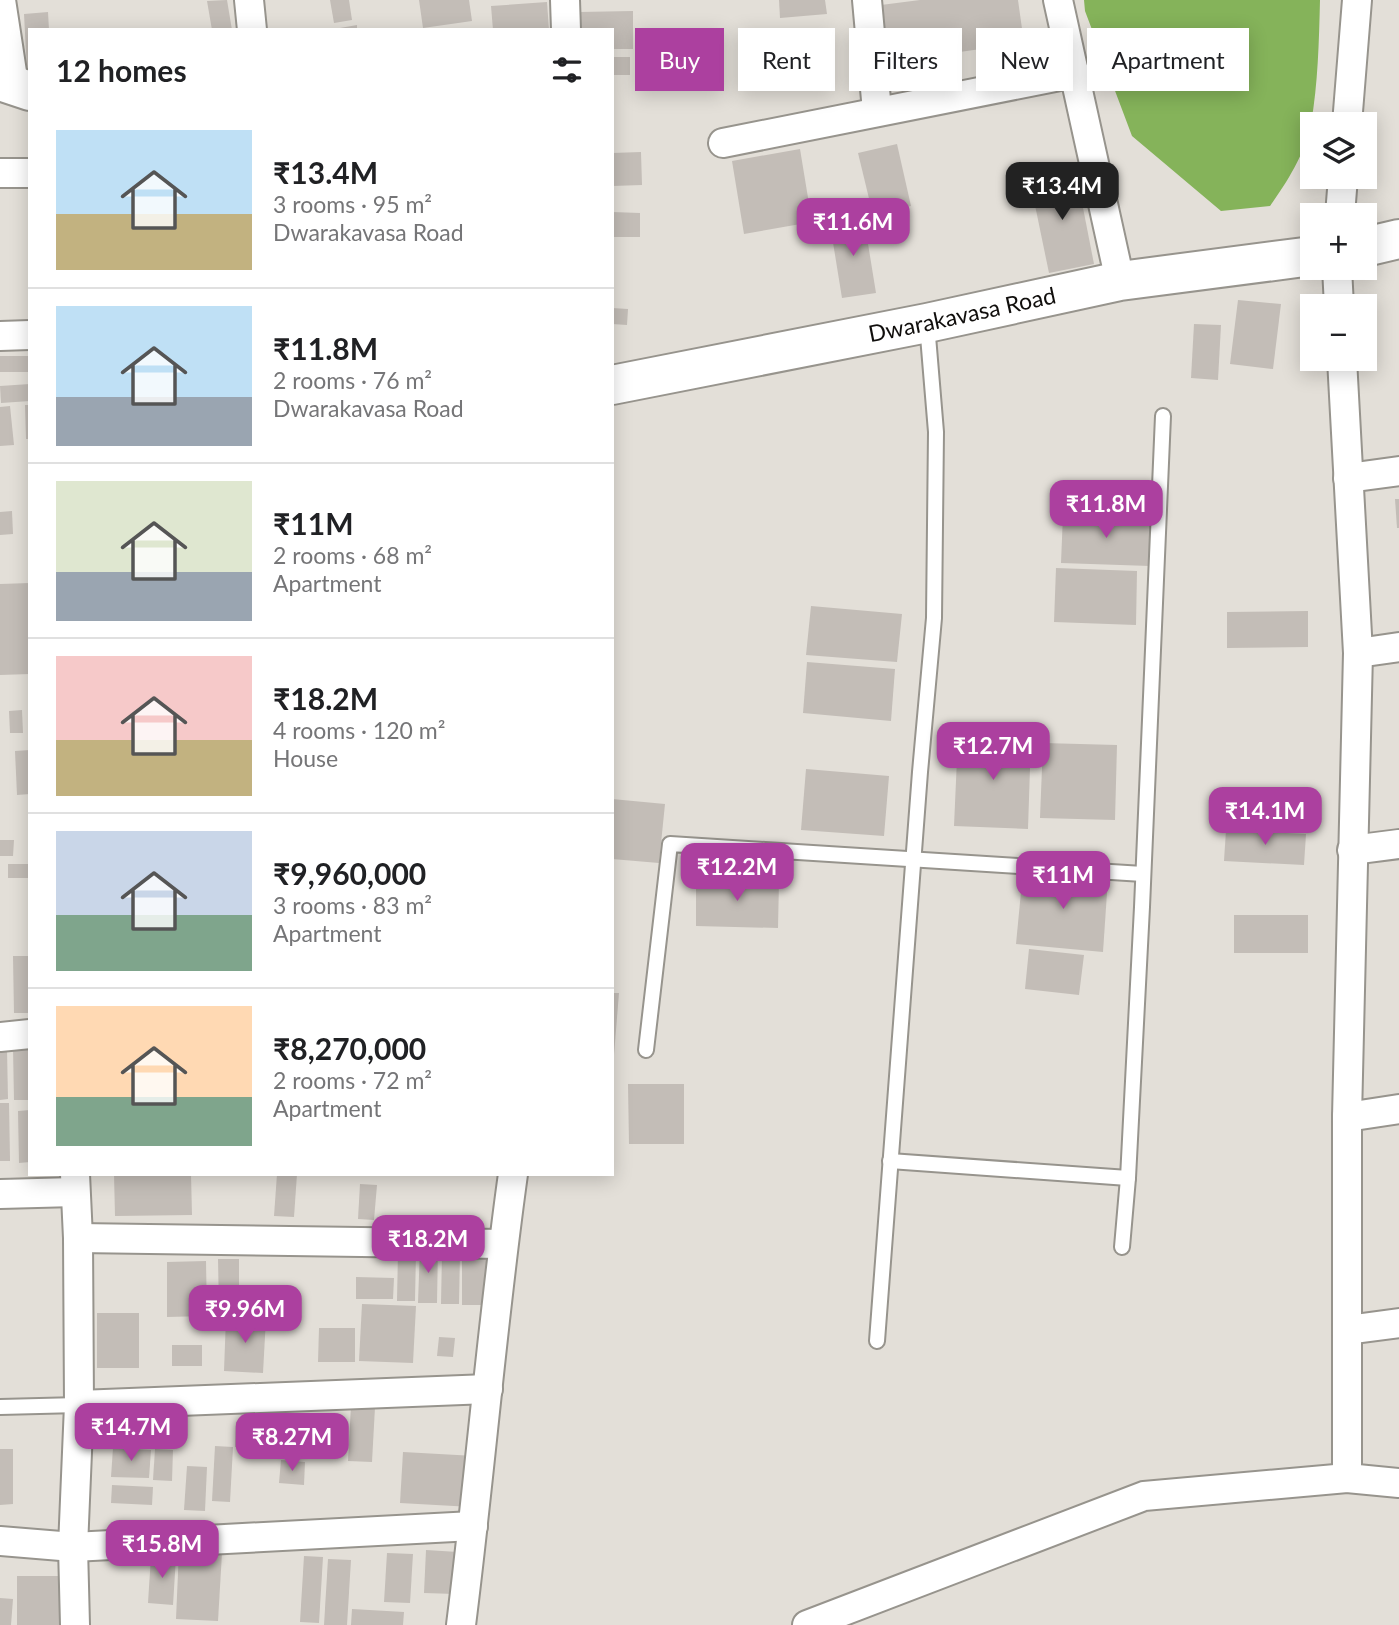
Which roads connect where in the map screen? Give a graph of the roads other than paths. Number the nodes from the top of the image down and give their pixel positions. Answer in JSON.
{"nodes":[{"id":1,"x":1,"y":0,"type":"edge"},
{"id":2,"x":249,"y":0,"type":"edge"},
{"id":3,"x":565,"y":0,"type":"edge"},
{"id":4,"x":867,"y":0,"type":"edge"},
{"id":5,"x":1058,"y":0,"type":"edge"},
{"id":6,"x":1357,"y":0,"type":"edge"},
{"id":7,"x":252,"y":28,"type":"edge"},
{"id":8,"x":566,"y":28,"type":"edge"},
{"id":9,"x":1075,"y":73,"type":"junction"},
{"id":10,"x":15,"y":86,"type":"edge"},
{"id":11,"x":877,"y":111,"type":"junction"},
{"id":12,"x":1348,"y":112,"type":"edge"},
{"id":13,"x":723,"y":143,"type":"dead end"},
{"id":14,"x":0,"y":173,"type":"edge"},
{"id":15,"x":28,"y":173,"type":"edge"},
{"id":16,"x":1399,"y":239,"type":"edge"},
{"id":17,"x":1377,"y":244,"type":"edge"},
{"id":18,"x":1300,"y":258,"type":"edge"},
{"id":19,"x":1120,"y":281,"type":"junction"},
{"id":20,"x":927,"y":323,"type":"junction"},
{"id":21,"x":28,"y":335,"type":"edge"},
{"id":22,"x":0,"y":336,"type":"edge"},
{"id":23,"x":1343,"y":371,"type":"edge"},
{"id":24,"x":614,"y":385,"type":"edge"},
{"id":25,"x":1163,"y":416,"type":"dead end"},
{"id":26,"x":1399,"y":471,"type":"edge"},
{"id":27,"x":1348,"y":478,"type":"junction"},
{"id":28,"x":1399,"y":647,"type":"edge"},
{"id":29,"x":1358,"y":653,"type":"junction"},
{"id":30,"x":1399,"y":844,"type":"edge"},
{"id":31,"x":1352,"y":850,"type":"junction"},
{"id":32,"x":913,"y":860,"type":"junction"},
{"id":33,"x":1143,"y":874,"type":"junction"},
{"id":34,"x":28,"y":1034,"type":"edge"},
{"id":35,"x":0,"y":1037,"type":"edge"},
{"id":36,"x":646,"y":1050,"type":"dead end"},
{"id":37,"x":1399,"y":1109,"type":"edge"},
{"id":38,"x":1347,"y":1117,"type":"junction"},
{"id":39,"x":890,"y":1161,"type":"junction"},
{"id":40,"x":513,"y":1176,"type":"edge"},
{"id":41,"x":1128,"y":1178,"type":"junction"},
{"id":42,"x":75,"y":1183,"type":"edge"},
{"id":43,"x":0,"y":1195,"type":"edge"},
{"id":44,"x":78,"y":1238,"type":"junction"},
{"id":45,"x":503,"y":1244,"type":"junction"},
{"id":46,"x":1122,"y":1247,"type":"dead end"},
{"id":47,"x":1399,"y":1323,"type":"edge"},
{"id":48,"x":1347,"y":1331,"type":"junction"},
{"id":49,"x":877,"y":1341,"type":"dead end"},
{"id":50,"x":488,"y":1389,"type":"junction"},
{"id":51,"x":79,"y":1405,"type":"junction"},
{"id":52,"x":0,"y":1408,"type":"edge"},
{"id":53,"x":1347,"y":1478,"type":"junction"},
{"id":54,"x":1399,"y":1483,"type":"edge"},
{"id":55,"x":473,"y":1526,"type":"junction"},
{"id":56,"x":0,"y":1541,"type":"edge"},
{"id":57,"x":74,"y":1547,"type":"junction"},
{"id":58,"x":75,"y":1625,"type":"edge"},
{"id":59,"x":460,"y":1625,"type":"edge"},
{"id":60,"x":807,"y":1625,"type":"edge"}],
"edges":[{"from":1,"to":10,"type":"street"},
{"from":2,"to":7,"type":"street"},
{"from":3,"to":8,"type":"street"},
{"from":4,"to":11,"type":"street"},
{"from":5,"to":9,"type":"street"},
{"from":6,"to":12,"type":"street"},
{"from":9,"to":11,"type":"street"},
{"from":9,"to":19,"type":"street"},
{"from":11,"to":13,"type":"street"},
{"from":14,"to":15,"type":"street"},
{"from":16,"to":17,"type":"street"},
{"from":18,"to":19,"type":"street","name":"Dwarakavasa Road"},
{"from":19,"to":20,"type":"street","name":"Dwarakavasa Road"},
{"from":20,"to":24,"type":"street","name":"Dwarakavasa Road"},
{"from":20,"to":32,"type":"lane"},
{"from":21,"to":22,"type":"street"},
{"from":23,"to":27,"type":"street"},
{"from":25,"to":33,"type":"lane"},
{"from":26,"to":27,"type":"street"},
{"from":27,"to":29,"type":"street"},
{"from":28,"to":29,"type":"street"},
{"from":29,"to":31,"type":"street"},
{"from":30,"to":31,"type":"street"},
{"from":31,"to":38,"type":"street"},
{"from":32,"to":33,"type":"lane"},
{"from":32,"to":36,"type":"lane"},
{"from":32,"to":39,"type":"lane"},
{"from":33,"to":41,"type":"lane"},
{"from":34,"to":35,"type":"street"},
{"from":37,"to":38,"type":"street"},
{"from":38,"to":48,"type":"street"},
{"from":39,"to":41,"type":"lane"},
{"from":39,"to":49,"type":"lane"},
{"from":40,"to":45,"type":"street"},
{"from":41,"to":46,"type":"lane"},
{"from":42,"to":43,"type":"street"},
{"from":42,"to":44,"type":"street"},
{"from":44,"to":45,"type":"street"},
{"from":44,"to":51,"type":"street"},
{"from":45,"to":50,"type":"street"},
{"from":47,"to":48,"type":"street"},
{"from":48,"to":53,"type":"street"},
{"from":50,"to":51,"type":"street"},
{"from":50,"to":55,"type":"street"},
{"from":51,"to":52,"type":"lane"},
{"from":51,"to":57,"type":"street"},
{"from":53,"to":54,"type":"street"},
{"from":53,"to":60,"type":"street"},
{"from":55,"to":57,"type":"street"},
{"from":55,"to":59,"type":"street"},
{"from":56,"to":57,"type":"street"},
{"from":57,"to":58,"type":"street"}]}
